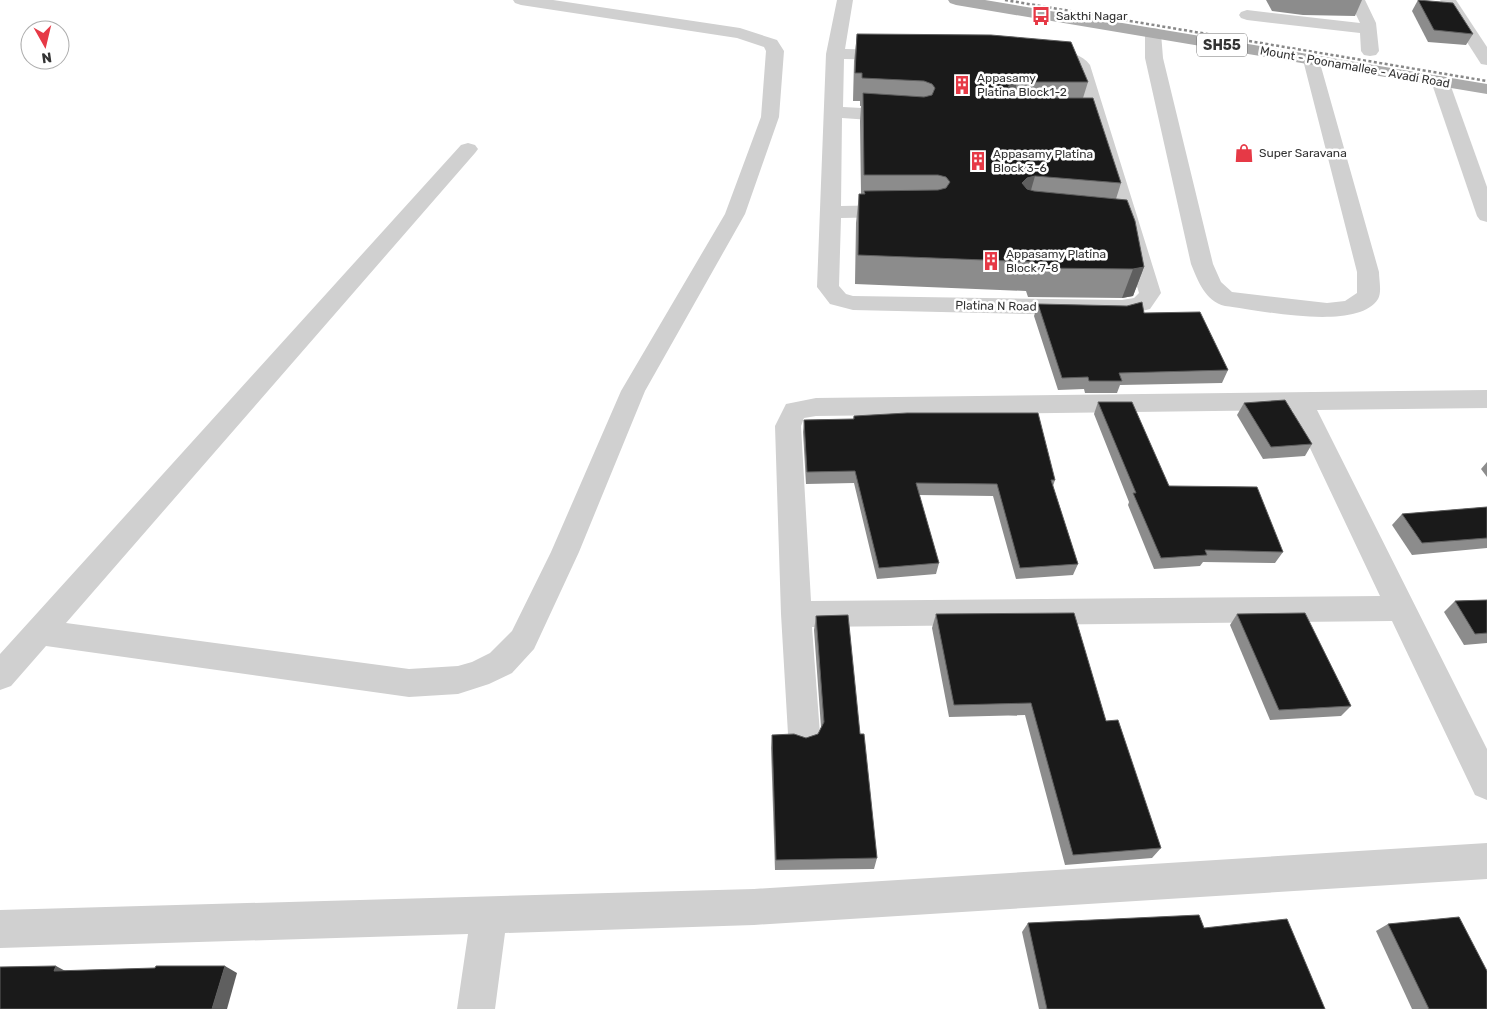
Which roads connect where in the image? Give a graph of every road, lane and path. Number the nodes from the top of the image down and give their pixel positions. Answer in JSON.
{"nodes":[{"id":1,"x":521,"y":0,"type":"edge"},
{"id":2,"x":845,"y":0,"type":"edge"},
{"id":3,"x":956,"y":0,"type":"edge"},
{"id":4,"x":1357,"y":0,"type":"edge"},
{"id":5,"x":1448,"y":0,"type":"edge"},
{"id":6,"x":1247,"y":19,"type":"edge"},
{"id":7,"x":1368,"y":29,"type":"junction"},
{"id":8,"x":1153,"y":33,"type":"junction"},
{"id":9,"x":1351,"y":48,"type":"dead end"},
{"id":10,"x":1370,"y":51,"type":"junction"},
{"id":11,"x":836,"y":54,"type":"junction"},
{"id":12,"x":1390,"y":54,"type":"dead end"},
{"id":13,"x":912,"y":55,"type":"edge"},
{"id":14,"x":1027,"y":56,"type":"edge"},
{"id":15,"x":1312,"y":60,"type":"junction"},
{"id":16,"x":1484,"y":66,"type":"edge"},
{"id":17,"x":1440,"y":81,"type":"junction"},
{"id":18,"x":1487,"y":90,"type":"edge"},
{"id":19,"x":834,"y":112,"type":"junction"},
{"id":20,"x":920,"y":117,"type":"edge"},
{"id":21,"x":1078,"y":118,"type":"edge"},
{"id":22,"x":1097,"y":118,"type":"junction"},
{"id":23,"x":468,"y":149,"type":"dead end"},
{"id":24,"x":914,"y":211,"type":"edge"},
{"id":25,"x":830,"y":212,"type":"junction"},
{"id":26,"x":1487,"y":216,"type":"edge"},
{"id":27,"x":1487,"y":399,"type":"edge"},
{"id":28,"x":1301,"y":403,"type":"junction"},
{"id":29,"x":1401,"y":608,"type":"junction"},
{"id":30,"x":796,"y":614,"type":"junction"},
{"id":31,"x":39,"y":632,"type":"junction"},
{"id":32,"x":0,"y":676,"type":"edge"},
{"id":33,"x":804,"y":734,"type":"dead end"},
{"id":34,"x":1487,"y":784,"type":"edge"},
{"id":35,"x":1487,"y":861,"type":"edge"},
{"id":36,"x":489,"y":914,"type":"junction"},
{"id":37,"x":0,"y":929,"type":"edge"},
{"id":38,"x":476,"y":1009,"type":"edge"}],
"edges":[{"from":1,"to":31,"type":"street"},
{"from":2,"to":11,"type":"street","name":"Platina N Road"},
{"from":3,"to":8,"type":"main road","name":"Mount - Poonamallee - Avadi Road","number":"SH55"},
{"from":4,"to":7,"type":"street"},
{"from":5,"to":16,"type":"street"},
{"from":6,"to":7,"type":"street"},
{"from":7,"to":10,"type":"street"},
{"from":8,"to":15,"type":"main road","name":"Mount - Poonamallee - Avadi Road","number":"SH55"},
{"from":8,"to":15,"type":"street"},
{"from":9,"to":10,"type":"main road","name":"Mount - Poonamallee - Avadi Road"},
{"from":10,"to":12,"type":"main road","name":"Mount - Poonamallee - Avadi Road"},
{"from":11,"to":13,"type":"street"},
{"from":11,"to":19,"type":"street","name":"Platina N Road"},
{"from":14,"to":22,"type":"street","name":"Platina N Road"},
{"from":15,"to":17,"type":"main road","name":"Mount - Poonamallee - Avadi Road","number":"SH55"},
{"from":17,"to":18,"type":"main road","name":"Mount - Poonamallee - Avadi Road","number":"SH55"},
{"from":17,"to":26,"type":"street"},
{"from":19,"to":20,"type":"street"},
{"from":19,"to":25,"type":"street","name":"Platina N Road"},
{"from":21,"to":22,"type":"street"},
{"from":22,"to":25,"type":"street","name":"Platina N Road"},
{"from":23,"to":31,"type":"street"},
{"from":24,"to":25,"type":"street"},
{"from":27,"to":28,"type":"street"},
{"from":28,"to":29,"type":"street"},
{"from":28,"to":30,"type":"street"},
{"from":29,"to":30,"type":"street"},
{"from":29,"to":34,"type":"street"},
{"from":30,"to":33,"type":"street"},
{"from":31,"to":32,"type":"street"},
{"from":35,"to":36,"type":"street"},
{"from":36,"to":37,"type":"street"},
{"from":36,"to":38,"type":"street"}]}
